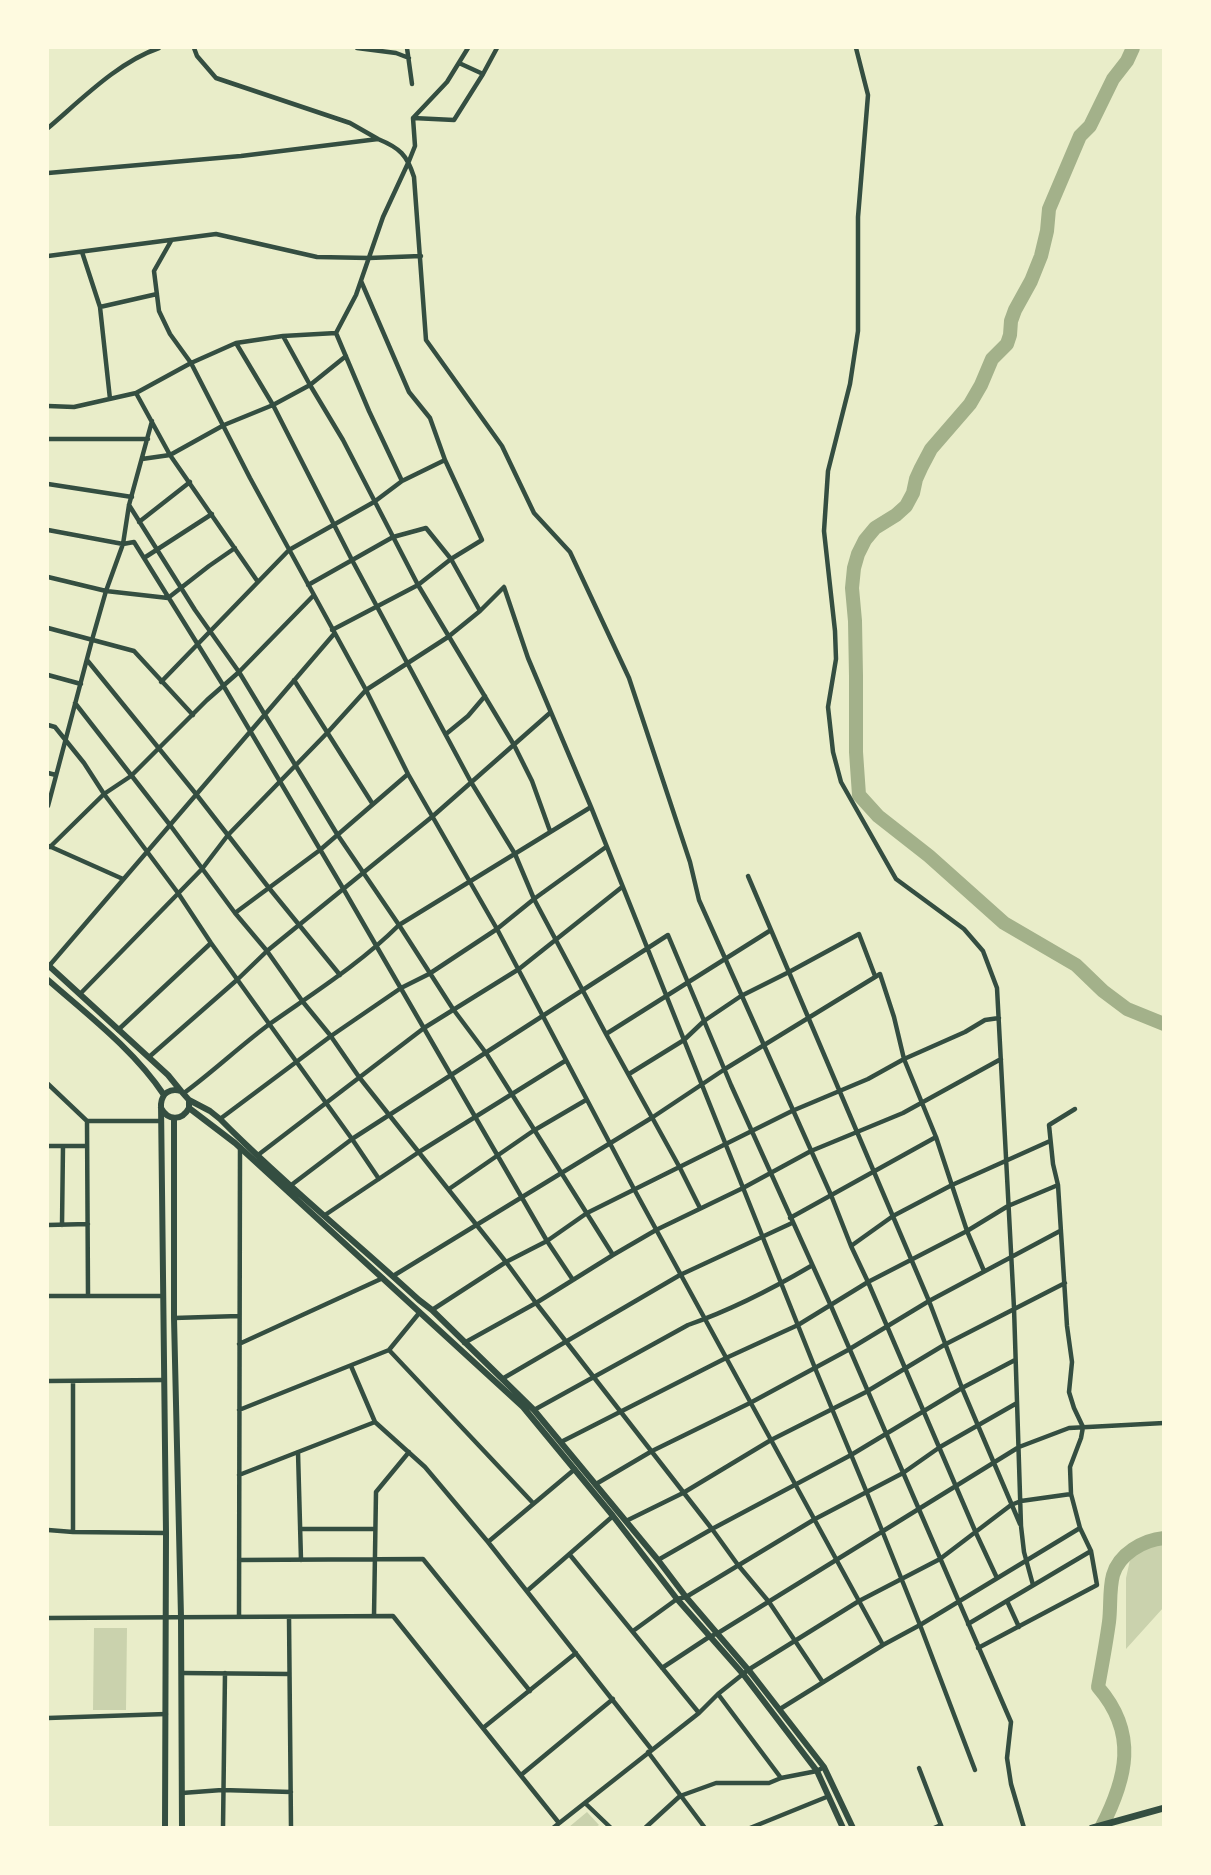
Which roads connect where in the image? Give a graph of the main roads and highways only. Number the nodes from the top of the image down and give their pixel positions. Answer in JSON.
{"nodes":[{"id":1,"x":48,"y":966,"type":"edge"},
{"id":2,"x":48,"y":980,"type":"edge"},
{"id":3,"x":182,"y":1092,"type":"junction"},
{"id":4,"x":164,"y":1095,"type":"junction"},
{"id":5,"x":189,"y":1100,"type":"junction"},
{"id":6,"x":161,"y":1108,"type":"junction"},
{"id":7,"x":189,"y":1108,"type":"junction"},
{"id":8,"x":174,"y":1118,"type":"junction"},
{"id":9,"x":162,"y":1248,"type":"junction"},
{"id":10,"x":174,"y":1248,"type":"junction"},
{"id":11,"x":163,"y":1347,"type":"junction"},
{"id":12,"x":174,"y":1347,"type":"junction"},
{"id":13,"x":746,"y":1672,"type":"junction"},
{"id":14,"x":1164,"y":1808,"type":"edge"},
{"id":15,"x":166,"y":1828,"type":"edge"},
{"id":16,"x":182,"y":1828,"type":"edge"},
{"id":17,"x":843,"y":1828,"type":"edge"},
{"id":18,"x":853,"y":1828,"type":"edge"},
{"id":19,"x":1092,"y":1828,"type":"edge"}],
"edges":[{"from":1,"to":3,"type":"main road"},
{"from":2,"to":4,"type":"main road"},
{"from":3,"to":4,"type":"main road"},
{"from":3,"to":5,"type":"main road"},
{"from":4,"to":6,"type":"main road"},
{"from":5,"to":7,"type":"main road"},
{"from":5,"to":13,"type":"main road"},
{"from":6,"to":8,"type":"main road"},
{"from":6,"to":9,"type":"main road"},
{"from":7,"to":8,"type":"main road"},
{"from":7,"to":13,"type":"main road"},
{"from":8,"to":10,"type":"main road"},
{"from":9,"to":10,"type":"main road"},
{"from":9,"to":11,"type":"main road"},
{"from":10,"to":12,"type":"main road"},
{"from":11,"to":12,"type":"main road"},
{"from":11,"to":15,"type":"main road"},
{"from":12,"to":16,"type":"main road"},
{"from":13,"to":17,"type":"main road"},
{"from":13,"to":18,"type":"main road"},
{"from":14,"to":19,"type":"main road"}]}
